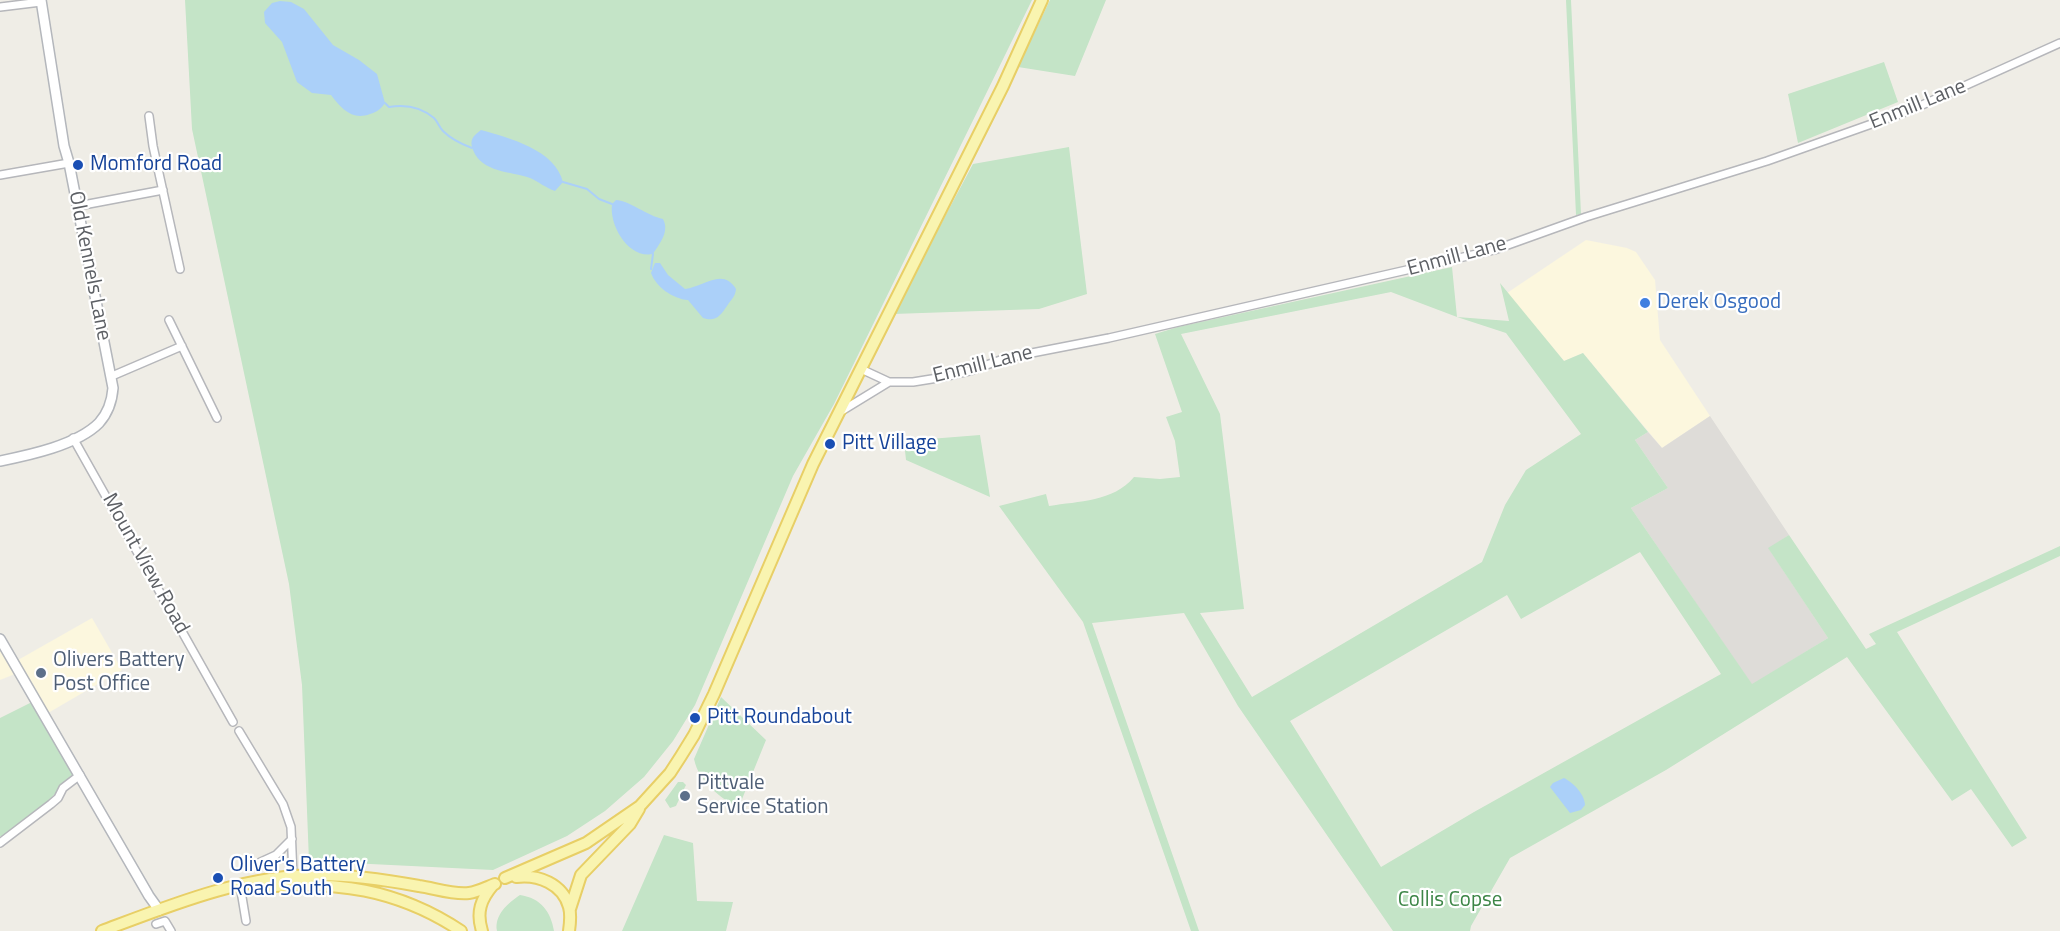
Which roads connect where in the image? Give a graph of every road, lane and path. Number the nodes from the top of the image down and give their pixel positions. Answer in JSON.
{"nodes":[{"id":1,"x":1042,"y":0,"type":"edge"},
{"id":2,"x":41,"y":1,"type":"edge"},
{"id":3,"x":0,"y":7,"type":"edge"},
{"id":4,"x":2060,"y":43,"type":"edge"},
{"id":5,"x":149,"y":116,"type":"dead end"},
{"id":6,"x":69,"y":164,"type":"junction"},
{"id":7,"x":0,"y":175,"type":"edge"},
{"id":8,"x":163,"y":190,"type":"junction"},
{"id":9,"x":78,"y":206,"type":"junction"},
{"id":10,"x":180,"y":268,"type":"dead end"},
{"id":11,"x":169,"y":320,"type":"dead end"},
{"id":12,"x":182,"y":346,"type":"junction"},
{"id":13,"x":861,"y":369,"type":"junction"},
{"id":14,"x":112,"y":376,"type":"junction"},
{"id":15,"x":889,"y":382,"type":"junction"},
{"id":16,"x":839,"y":412,"type":"junction"},
{"id":17,"x":217,"y":418,"type":"dead end"},
{"id":18,"x":73,"y":438,"type":"junction"},
{"id":19,"x":0,"y":460,"type":"edge"},
{"id":20,"x":0,"y":639,"type":"edge"},
{"id":21,"x":233,"y":722,"type":"dead end"},
{"id":22,"x":239,"y":731,"type":"dead end"},
{"id":23,"x":80,"y":775,"type":"junction"},
{"id":24,"x":640,"y":806,"type":"junction"},
{"id":25,"x":292,"y":839,"type":"junction"},
{"id":26,"x":0,"y":843,"type":"edge"},
{"id":27,"x":252,"y":866,"type":"dead end"},
{"id":28,"x":293,"y":876,"type":"junction"},
{"id":29,"x":505,"y":878,"type":"junction"},
{"id":30,"x":321,"y":884,"type":"junction"},
{"id":31,"x":495,"y":884,"type":"junction"},
{"id":32,"x":240,"y":887,"type":"junction"},
{"id":33,"x":570,"y":909,"type":"junction"},
{"id":34,"x":159,"y":910,"type":"junction"},
{"id":35,"x":246,"y":921,"type":"dead end"},
{"id":36,"x":156,"y":924,"type":"dead end"},
{"id":37,"x":102,"y":931,"type":"edge"},
{"id":38,"x":171,"y":931,"type":"edge"},
{"id":39,"x":461,"y":931,"type":"edge"},
{"id":40,"x":482,"y":931,"type":"edge"},
{"id":41,"x":569,"y":931,"type":"edge"}],
"edges":[{"from":1,"to":13,"type":"main road"},
{"from":2,"to":3,"type":"street"},
{"from":2,"to":6,"type":"street","name":"Old Kennels Lane"},
{"from":4,"to":15,"type":"street","name":"Enmill Lane"},
{"from":5,"to":8,"type":"street"},
{"from":6,"to":7,"type":"street"},
{"from":6,"to":9,"type":"street","name":"Old Kennels Lane"},
{"from":8,"to":9,"type":"street"},
{"from":8,"to":10,"type":"street"},
{"from":9,"to":14,"type":"street","name":"Old Kennels Lane"},
{"from":11,"to":12,"type":"street"},
{"from":12,"to":14,"type":"street"},
{"from":12,"to":17,"type":"street"},
{"from":13,"to":15,"type":"street"},
{"from":13,"to":16,"type":"main road"},
{"from":14,"to":18,"type":"street","name":"Old Kennels Lane"},
{"from":15,"to":16,"type":"street","name":"Enmill Lane"},
{"from":16,"to":24,"type":"main road"},
{"from":18,"to":19,"type":"street","name":"Old Kennels Lane"},
{"from":18,"to":21,"type":"street","name":"Mount View Road"},
{"from":20,"to":23,"type":"street"},
{"from":22,"to":25,"type":"street"},
{"from":23,"to":26,"type":"street"},
{"from":23,"to":34,"type":"street"},
{"from":24,"to":29,"type":"main road"},
{"from":24,"to":33,"type":"main road"},
{"from":25,"to":27,"type":"street"},
{"from":25,"to":28,"type":"street"},
{"from":28,"to":30,"type":"street"},
{"from":28,"to":31,"type":"main road"},
{"from":28,"to":32,"type":"main road"},
{"from":29,"to":31,"type":"main road"},
{"from":29,"to":33,"type":"main road"},
{"from":30,"to":32,"type":"main road"},
{"from":30,"to":39,"type":"main road"},
{"from":31,"to":40,"type":"main road"},
{"from":32,"to":34,"type":"main road"},
{"from":32,"to":35,"type":"street"},
{"from":33,"to":41,"type":"main road"},
{"from":34,"to":37,"type":"main road"},
{"from":36,"to":38,"type":"street"}]}
